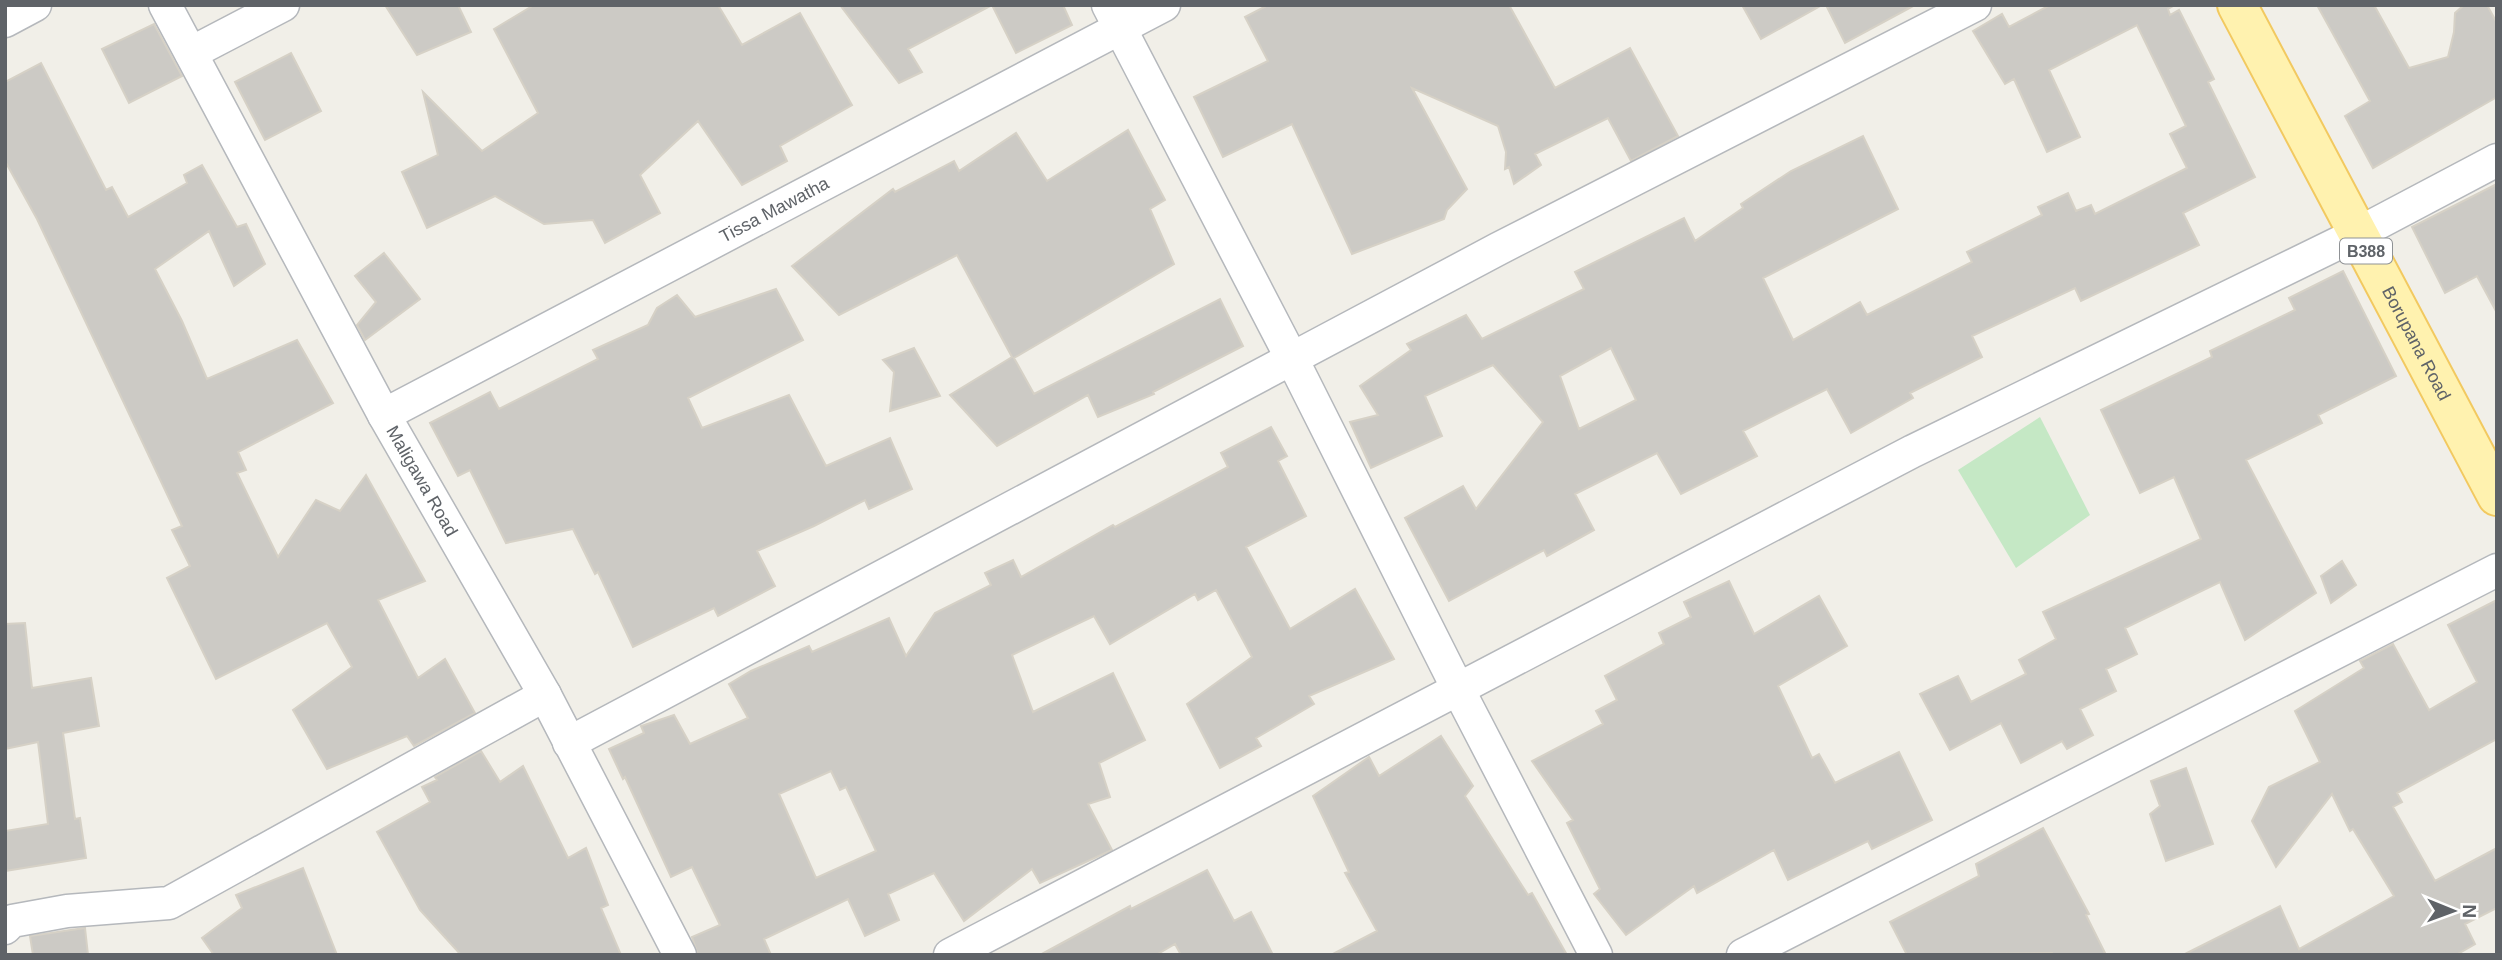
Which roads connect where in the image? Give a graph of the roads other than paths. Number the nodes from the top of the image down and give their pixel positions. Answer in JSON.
{"nodes":[{"id":1,"x":35,"y":5,"type":"edge"},
{"id":2,"x":165,"y":5,"type":"edge"},
{"id":3,"x":283,"y":5,"type":"edge"},
{"id":4,"x":1164,"y":5,"type":"edge"},
{"id":5,"x":1975,"y":5,"type":"edge"},
{"id":6,"x":2237,"y":5,"type":"edge"},
{"id":7,"x":1114,"y":16,"type":"edge"},
{"id":8,"x":5,"y":21,"type":"edge"},
{"id":9,"x":191,"y":53,"type":"junction"},
{"id":10,"x":2497,"y":160,"type":"edge"},
{"id":11,"x":2357,"y":234,"type":"junction"},
{"id":12,"x":1292,"y":359,"type":"junction"},
{"id":13,"x":384,"y":415,"type":"junction"},
{"id":14,"x":2497,"y":496,"type":"edge"},
{"id":15,"x":2497,"y":570,"type":"edge"},
{"id":16,"x":1458,"y":688,"type":"junction"},
{"id":17,"x":545,"y":695,"type":"junction"},
{"id":18,"x":569,"y":743,"type":"junction"},
{"id":19,"x":5,"y":928,"type":"edge"},
{"id":20,"x":680,"y":955,"type":"edge"},
{"id":21,"x":950,"y":955,"type":"edge"},
{"id":22,"x":1596,"y":955,"type":"edge"},
{"id":23,"x":1743,"y":955,"type":"edge"}],
"edges":[{"from":1,"to":8,"type":"street"},
{"from":2,"to":9,"type":"street","name":"Maligawa Road"},
{"from":3,"to":9,"type":"street"},
{"from":4,"to":7,"type":"street","name":"Tissa Mawatha"},
{"from":5,"to":12,"type":"street"},
{"from":6,"to":11,"type":"main road","name":"Borupana Road","number":"B388"},
{"from":7,"to":12,"type":"street"},
{"from":7,"to":13,"type":"street","name":"Tissa Mawatha"},
{"from":9,"to":13,"type":"street","name":"Maligawa Road"},
{"from":10,"to":11,"type":"street"},
{"from":11,"to":14,"type":"main road","name":"Borupana Road","number":"B388"},
{"from":11,"to":16,"type":"street"},
{"from":12,"to":16,"type":"street"},
{"from":12,"to":18,"type":"street"},
{"from":13,"to":17,"type":"street","name":"Maligawa Road"},
{"from":15,"to":23,"type":"street"},
{"from":16,"to":21,"type":"street"},
{"from":16,"to":22,"type":"street"},
{"from":17,"to":18,"type":"street","name":"Maligawa Road"},
{"from":17,"to":19,"type":"street"},
{"from":18,"to":20,"type":"street","name":"Maligawa Road"}]}
